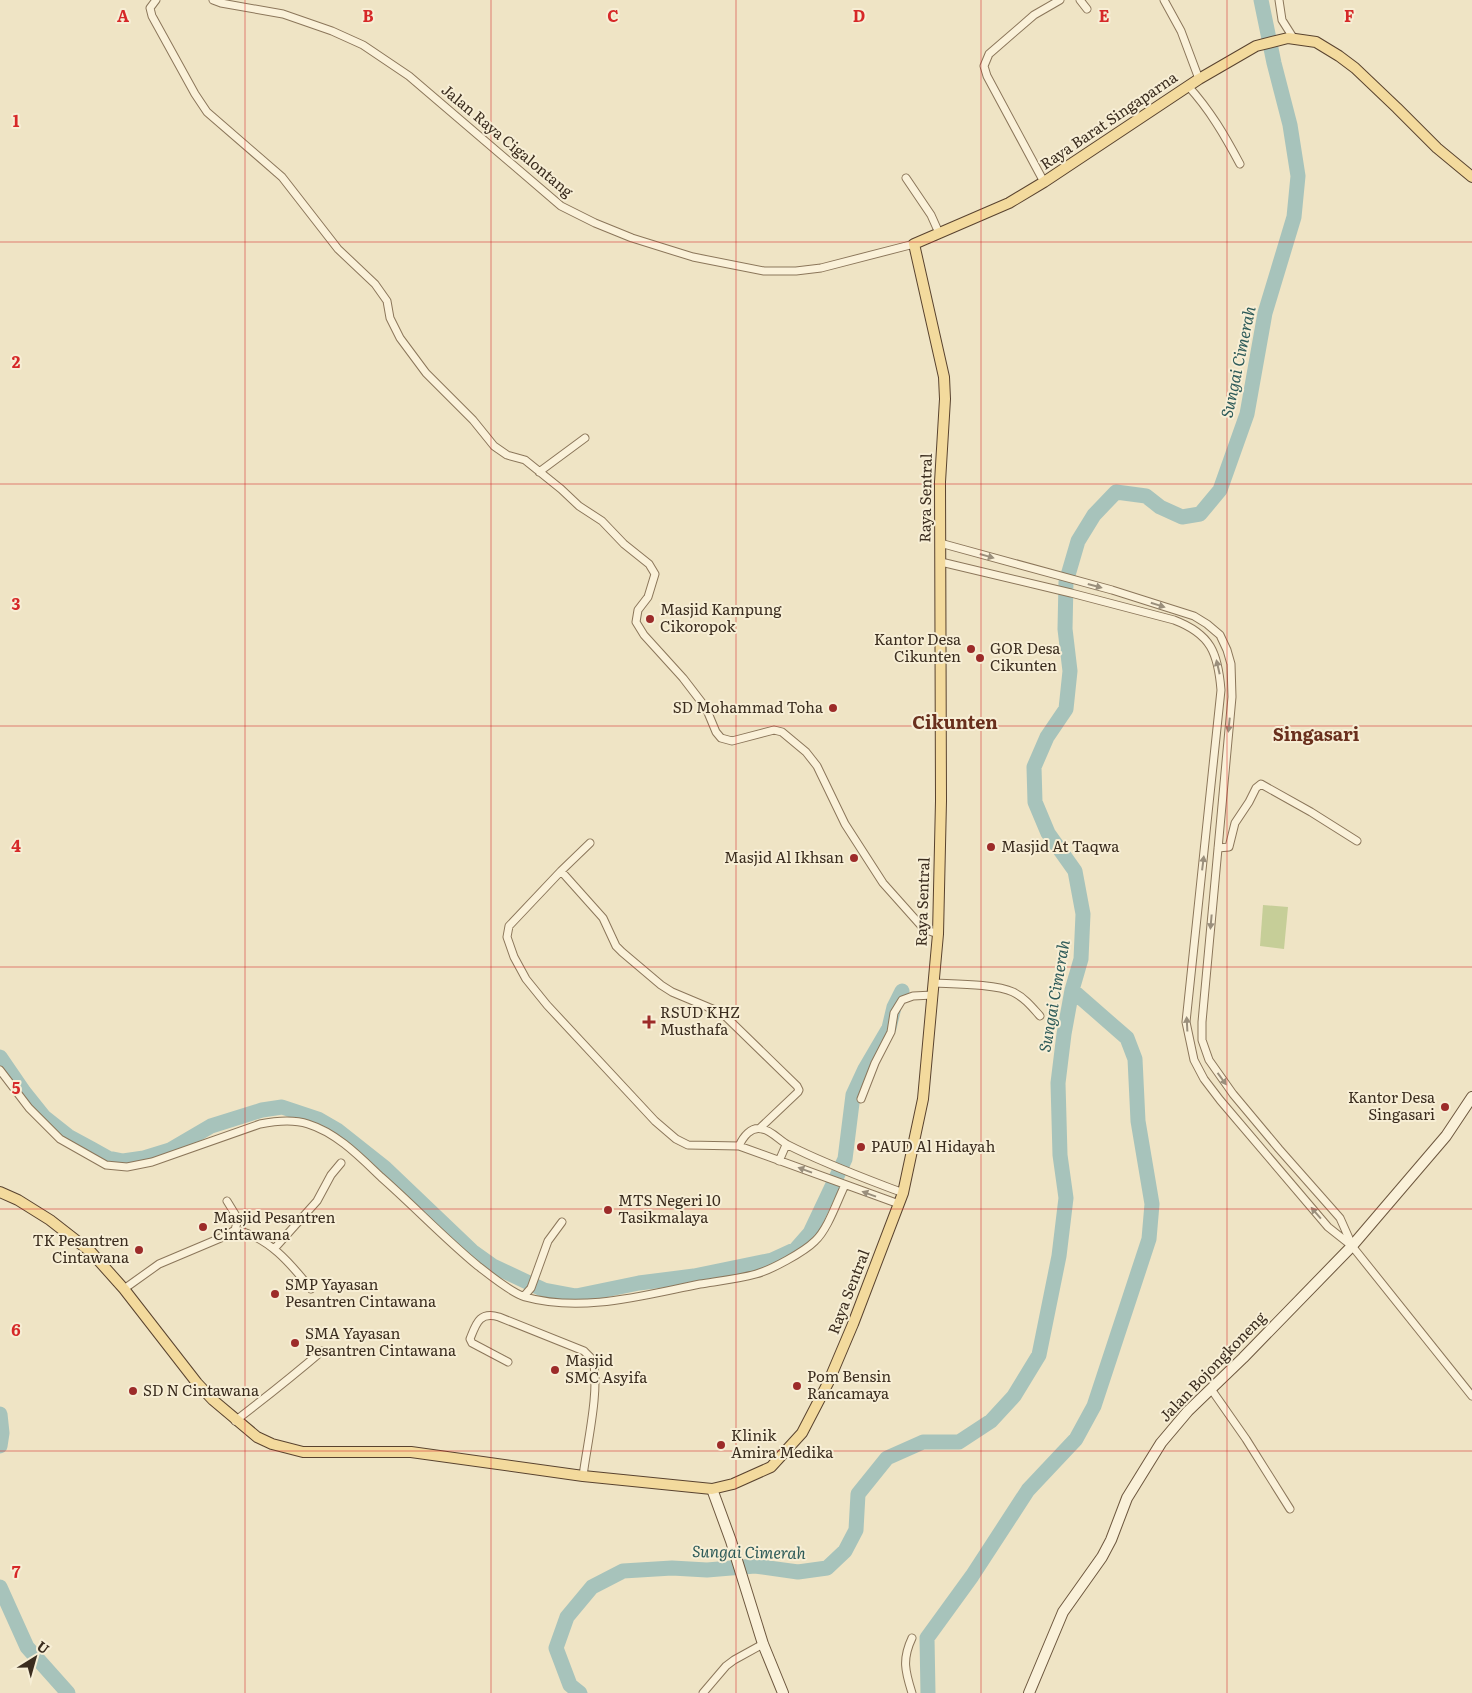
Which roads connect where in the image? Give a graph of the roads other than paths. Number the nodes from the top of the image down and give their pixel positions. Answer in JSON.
{"nodes":[{"id":1,"x":156,"y":0,"type":"edge"},
{"id":2,"x":213,"y":0,"type":"edge"},
{"id":3,"x":1060,"y":0,"type":"edge"},
{"id":4,"x":1080,"y":0,"type":"edge"},
{"id":5,"x":1164,"y":0,"type":"edge"},
{"id":6,"x":1279,"y":0,"type":"edge"},
{"id":7,"x":239,"y":4,"type":"edge"},
{"id":8,"x":1087,"y":9,"type":"dead end"},
{"id":9,"x":1291,"y":39,"type":"junction"},
{"id":10,"x":1199,"y":80,"type":"junction"},
{"id":11,"x":1188,"y":86,"type":"junction"},
{"id":12,"x":1240,"y":164,"type":"dead end"},
{"id":13,"x":1471,"y":174,"type":"edge"},
{"id":14,"x":906,"y":178,"type":"dead end"},
{"id":15,"x":1044,"y":182,"type":"junction"},
{"id":16,"x":938,"y":233,"type":"junction"},
{"id":17,"x":914,"y":244,"type":"junction"},
{"id":18,"x":585,"y":438,"type":"dead end"},
{"id":19,"x":539,"y":472,"type":"junction"},
{"id":20,"x":940,"y":543,"type":"junction"},
{"id":21,"x":941,"y":562,"type":"junction"},
{"id":22,"x":1074,"y":581,"type":"junction"},
{"id":23,"x":1071,"y":593,"type":"junction"},
{"id":24,"x":1216,"y":742,"type":"junction"},
{"id":25,"x":1227,"y":744,"type":"junction"},
{"id":26,"x":1357,"y":841,"type":"dead end"},
{"id":27,"x":590,"y":843,"type":"dead end"},
{"id":28,"x":1218,"y":848,"type":"junction"},
{"id":29,"x":561,"y":871,"type":"junction"},
{"id":30,"x":1200,"y":888,"type":"junction"},
{"id":31,"x":1214,"y":891,"type":"junction"},
{"id":32,"x":938,"y":934,"type":"junction"},
{"id":33,"x":934,"y":983,"type":"junction"},
{"id":34,"x":933,"y":995,"type":"junction"},
{"id":35,"x":1040,"y":1016,"type":"dead end"},
{"id":36,"x":0,"y":1070,"type":"edge"},
{"id":37,"x":1472,"y":1098,"type":"edge"},
{"id":38,"x":860,"y":1099,"type":"dead end"},
{"id":39,"x":760,"y":1128,"type":"junction"},
{"id":40,"x":786,"y":1145,"type":"junction"},
{"id":41,"x":739,"y":1146,"type":"junction"},
{"id":42,"x":1279,"y":1149,"type":"junction"},
{"id":43,"x":1268,"y":1158,"type":"junction"},
{"id":44,"x":779,"y":1161,"type":"junction"},
{"id":45,"x":342,"y":1163,"type":"dead end"},
{"id":46,"x":842,"y":1184,"type":"junction"},
{"id":47,"x":0,"y":1192,"type":"edge"},
{"id":48,"x":903,"y":1193,"type":"junction"},
{"id":49,"x":227,"y":1201,"type":"dead end"},
{"id":50,"x":899,"y":1204,"type":"junction"},
{"id":51,"x":562,"y":1222,"type":"dead end"},
{"id":52,"x":235,"y":1230,"type":"junction"},
{"id":53,"x":1352,"y":1246,"type":"junction"},
{"id":54,"x":274,"y":1249,"type":"junction"},
{"id":55,"x":124,"y":1289,"type":"junction"},
{"id":56,"x":311,"y":1289,"type":"dead end"},
{"id":57,"x":524,"y":1296,"type":"junction"},
{"id":58,"x":322,"y":1351,"type":"dead end"},
{"id":59,"x":508,"y":1362,"type":"dead end"},
{"id":60,"x":1211,"y":1389,"type":"junction"},
{"id":61,"x":1472,"y":1396,"type":"edge"},
{"id":62,"x":235,"y":1421,"type":"junction"},
{"id":63,"x":583,"y":1476,"type":"junction"},
{"id":64,"x":712,"y":1488,"type":"junction"},
{"id":65,"x":1290,"y":1509,"type":"dead end"},
{"id":66,"x":912,"y":1638,"type":"dead end"},
{"id":67,"x":763,"y":1644,"type":"junction"},
{"id":68,"x":703,"y":1693,"type":"edge"},
{"id":69,"x":782,"y":1693,"type":"edge"},
{"id":70,"x":912,"y":1693,"type":"edge"},
{"id":71,"x":1029,"y":1693,"type":"edge"}],
"edges":[{"from":1,"to":19,"type":"street"},
{"from":2,"to":7,"type":"street","name":"Jalan Raya Cigalontang"},
{"from":3,"to":15,"type":"street"},
{"from":4,"to":8,"type":"street"},
{"from":5,"to":10,"type":"street"},
{"from":6,"to":9,"type":"street"},
{"from":7,"to":17,"type":"street","name":"Jalan Raya Cigalontang"},
{"from":9,"to":10,"type":"main road","name":"Raya Barat Singaparna"},
{"from":9,"to":13,"type":"main road","name":"Raya Barat Singaparna"},
{"from":10,"to":11,"type":"main road","name":"Raya Barat Singaparna"},
{"from":11,"to":12,"type":"street"},
{"from":11,"to":15,"type":"main road","name":"Raya Barat Singaparna"},
{"from":14,"to":16,"type":"street"},
{"from":15,"to":16,"type":"main road","name":"Raya Barat Singaparna"},
{"from":16,"to":17,"type":"main road","name":"Raya Barat Singaparna"},
{"from":17,"to":20,"type":"main road","name":"Raya Sentral"},
{"from":18,"to":19,"type":"street"},
{"from":19,"to":32,"type":"street"},
{"from":20,"to":21,"type":"main road","name":"Raya Sentral"},
{"from":20,"to":22,"type":"street","one_way":true},
{"from":21,"to":23,"type":"street"},
{"from":21,"to":32,"type":"main road","name":"Raya Sentral"},
{"from":22,"to":23,"type":"street"},
{"from":22,"to":25,"type":"street","one_way":true},
{"from":24,"to":23,"type":"street","one_way":true},
{"from":24,"to":25,"type":"street"},
{"from":30,"to":24,"type":"street","one_way":true},
{"from":25,"to":28,"type":"street"},
{"from":26,"to":28,"type":"street"},
{"from":27,"to":29,"type":"street"},
{"from":28,"to":31,"type":"street"},
{"from":29,"to":39,"type":"street"},
{"from":29,"to":41,"type":"street"},
{"from":30,"to":31,"type":"street"},
{"from":43,"to":30,"type":"street","one_way":true},
{"from":31,"to":42,"type":"street","one_way":true},
{"from":32,"to":33,"type":"main road","name":"Raya Sentral"},
{"from":33,"to":34,"type":"main road","name":"Raya Sentral"},
{"from":33,"to":35,"type":"street"},
{"from":34,"to":38,"type":"street"},
{"from":34,"to":48,"type":"main road","name":"Raya Sentral"},
{"from":36,"to":57,"type":"street"},
{"from":37,"to":53,"type":"main road","name":"Jalan Bojongkoneng"},
{"from":39,"to":40,"type":"street"},
{"from":39,"to":41,"type":"street"},
{"from":40,"to":44,"type":"street"},
{"from":40,"to":48,"type":"street"},
{"from":41,"to":44,"type":"street"},
{"from":42,"to":43,"type":"street"},
{"from":42,"to":53,"type":"street"},
{"from":53,"to":43,"type":"street","one_way":true},
{"from":46,"to":44,"type":"street","one_way":true},
{"from":45,"to":54,"type":"street"},
{"from":50,"to":46,"type":"street","one_way":true},
{"from":46,"to":57,"type":"street"},
{"from":47,"to":55,"type":"main road","name":"Raya Sentral"},
{"from":48,"to":50,"type":"main road","name":"Raya Sentral"},
{"from":49,"to":52,"type":"street"},
{"from":50,"to":64,"type":"main road","name":"Raya Sentral"},
{"from":51,"to":57,"type":"street"},
{"from":52,"to":54,"type":"street"},
{"from":52,"to":55,"type":"street"},
{"from":53,"to":60,"type":"main road","name":"Jalan Bojongkoneng"},
{"from":53,"to":61,"type":"street"},
{"from":54,"to":56,"type":"street"},
{"from":55,"to":62,"type":"main road","name":"Raya Sentral"},
{"from":58,"to":62,"type":"street"},
{"from":59,"to":63,"type":"street"},
{"from":60,"to":65,"type":"street"},
{"from":60,"to":71,"type":"main road","name":"Jalan Bojongkoneng"},
{"from":62,"to":63,"type":"main road","name":"Raya Sentral"},
{"from":63,"to":64,"type":"main road","name":"Raya Sentral"},
{"from":64,"to":67,"type":"main road"},
{"from":66,"to":70,"type":"street"},
{"from":67,"to":68,"type":"street"},
{"from":67,"to":69,"type":"main road"}]}
